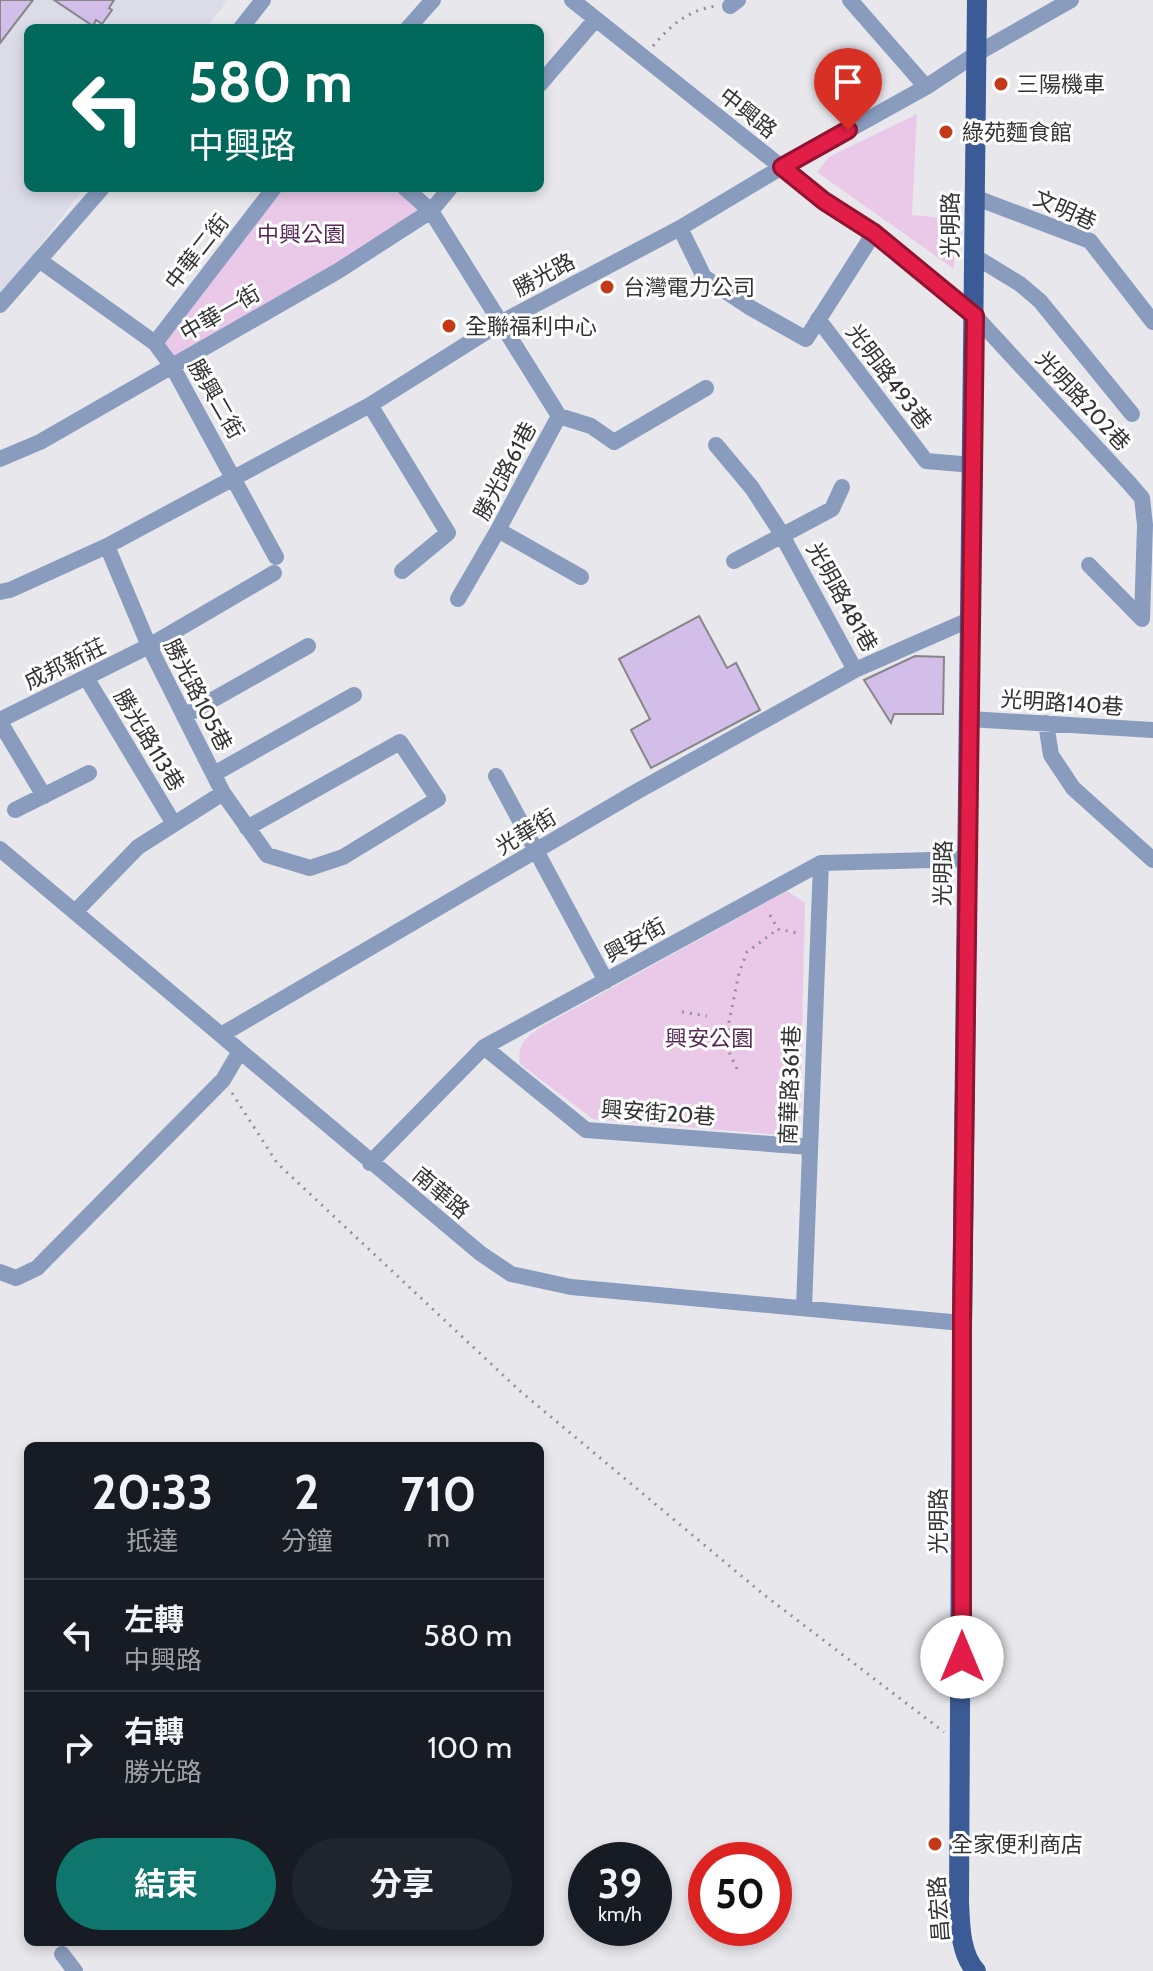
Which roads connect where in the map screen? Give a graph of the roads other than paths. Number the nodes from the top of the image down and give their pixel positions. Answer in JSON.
{"nodes":[{"id":1,"x":263,"y":0,"type":"edge"},
{"id":2,"x":433,"y":0,"type":"edge"},
{"id":3,"x":572,"y":0,"type":"edge"},
{"id":4,"x":850,"y":0,"type":"edge"},
{"id":5,"x":977,"y":0,"type":"edge"},
{"id":6,"x":1071,"y":0,"type":"edge"},
{"id":7,"x":595,"y":20,"type":"junction"},
{"id":8,"x":244,"y":24,"type":"edge"},
{"id":9,"x":412,"y":24,"type":"edge"},
{"id":10,"x":976,"y":54,"type":"junction"},
{"id":11,"x":544,"y":79,"type":"edge"},
{"id":12,"x":926,"y":87,"type":"junction"},
{"id":13,"x":782,"y":167,"type":"junction"},
{"id":14,"x":98,"y":192,"type":"edge"},
{"id":15,"x":271,"y":192,"type":"edge"},
{"id":16,"x":410,"y":192,"type":"edge"},
{"id":17,"x":447,"y":192,"type":"edge"},
{"id":18,"x":974,"y":197,"type":"junction"},
{"id":19,"x":431,"y":211,"type":"junction"},
{"id":20,"x":680,"y":228,"type":"junction"},
{"id":21,"x":874,"y":233,"type":"junction"},
{"id":22,"x":974,"y":256,"type":"junction"},
{"id":23,"x":39,"y":260,"type":"junction"},
{"id":24,"x":0,"y":305,"type":"edge"},
{"id":25,"x":975,"y":316,"type":"junction"},
{"id":26,"x":818,"y":319,"type":"junction"},
{"id":27,"x":502,"y":322,"type":"junction"},
{"id":28,"x":1153,"y":322,"type":"edge"},
{"id":29,"x":155,"y":343,"type":"junction"},
{"id":30,"x":172,"y":366,"type":"junction"},
{"id":31,"x":706,"y":388,"type":"dead end"},
{"id":32,"x":370,"y":405,"type":"junction"},
{"id":33,"x":1132,"y":414,"type":"dead end"},
{"id":34,"x":559,"y":416,"type":"junction"},
{"id":35,"x":716,"y":445,"type":"dead end"},
{"id":36,"x":0,"y":459,"type":"edge"},
{"id":37,"x":973,"y":465,"type":"junction"},
{"id":38,"x":235,"y":477,"type":"junction"},
{"id":39,"x":842,"y":487,"type":"dead end"},
{"id":40,"x":498,"y":530,"type":"junction"},
{"id":41,"x":782,"y":536,"type":"junction"},
{"id":42,"x":107,"y":546,"type":"junction"},
{"id":43,"x":734,"y":561,"type":"dead end"},
{"id":44,"x":275,"y":565,"type":"joint"},
{"id":45,"x":1089,"y":565,"type":"dead end"},
{"id":46,"x":1149,"y":566,"type":"edge"},
{"id":47,"x":402,"y":571,"type":"dead end"},
{"id":48,"x":581,"y":577,"type":"dead end"},
{"id":49,"x":0,"y":592,"type":"edge"},
{"id":50,"x":458,"y":599,"type":"dead end"},
{"id":51,"x":971,"y":619,"type":"junction"},
{"id":52,"x":149,"y":646,"type":"junction"},
{"id":53,"x":308,"y":646,"type":"dead end"},
{"id":54,"x":855,"y":670,"type":"junction"},
{"id":55,"x":87,"y":679,"type":"junction"},
{"id":56,"x":354,"y":695,"type":"dead end"},
{"id":57,"x":184,"y":716,"type":"junction"},
{"id":58,"x":969,"y":719,"type":"junction"},
{"id":59,"x":0,"y":721,"type":"edge"},
{"id":60,"x":1046,"y":723,"type":"junction"},
{"id":61,"x":1149,"y":735,"type":"edge"},
{"id":62,"x":89,"y":773,"type":"dead end"},
{"id":63,"x":214,"y":774,"type":"junction"},
{"id":64,"x":496,"y":776,"type":"dead end"},
{"id":65,"x":223,"y":793,"type":"junction"},
{"id":66,"x":44,"y":796,"type":"junction"},
{"id":67,"x":15,"y":810,"type":"dead end"},
{"id":68,"x":174,"y":824,"type":"junction"},
{"id":69,"x":247,"y":828,"type":"junction"},
{"id":70,"x":0,"y":849,"type":"edge"},
{"id":71,"x":536,"y":851,"type":"junction"},
{"id":72,"x":968,"y":859,"type":"junction"},
{"id":73,"x":1153,"y":860,"type":"edge"},
{"id":74,"x":821,"y":863,"type":"junction"},
{"id":75,"x":75,"y":912,"type":"junction"},
{"id":76,"x":606,"y":981,"type":"junction"},
{"id":77,"x":221,"y":1035,"type":"junction"},
{"id":78,"x":484,"y":1047,"type":"junction"},
{"id":79,"x":240,"y":1051,"type":"junction"},
{"id":80,"x":810,"y":1147,"type":"junction"},
{"id":81,"x":370,"y":1163,"type":"junction"},
{"id":82,"x":0,"y":1272,"type":"edge"},
{"id":83,"x":804,"y":1308,"type":"junction"},
{"id":84,"x":962,"y":1323,"type":"junction"},
{"id":85,"x":962,"y":1746,"type":"joint"},
{"id":86,"x":62,"y":1954,"type":"dead end"},
{"id":87,"x":972,"y":1969,"type":"edge"},
{"id":88,"x":75,"y":1971,"type":"edge"}],
"edges":[{"from":1,"to":8,"type":"street"},
{"from":2,"to":9,"type":"street"},
{"from":3,"to":7,"type":"street","name":"中興路"},
{"from":4,"to":12,"type":"street"},
{"from":5,"to":10,"type":"main road","name":"光明路"},
{"from":6,"to":10,"type":"street","name":"勝光路"},
{"from":7,"to":11,"type":"street"},
{"from":7,"to":13,"type":"street","name":"中興路"},
{"from":10,"to":12,"type":"street","name":"勝光路"},
{"from":10,"to":18,"type":"main road","name":"光明路"},
{"from":12,"to":13,"type":"street","name":"勝光路"},
{"from":13,"to":20,"type":"street","name":"勝光路"},
{"from":13,"to":21,"type":"street","name":"中興路"},
{"from":14,"to":23,"type":"street"},
{"from":15,"to":29,"type":"street","name":"中華二街"},
{"from":16,"to":19,"type":"street","name":"勝光路61巷"},
{"from":17,"to":19,"type":"street","name":"中華一街"},
{"from":18,"to":22,"type":"main road","name":"光明路"},
{"from":18,"to":28,"type":"street","name":"文明巷"},
{"from":19,"to":27,"type":"street","name":"勝光路61巷"},
{"from":19,"to":30,"type":"street","name":"中華一街"},
{"from":20,"to":26,"type":"street"},
{"from":20,"to":27,"type":"street","name":"勝光路"},
{"from":21,"to":25,"type":"street","name":"中興路"},
{"from":21,"to":26,"type":"street"},
{"from":22,"to":25,"type":"main road","name":"光明路"},
{"from":22,"to":33,"type":"street"},
{"from":23,"to":24,"type":"street"},
{"from":23,"to":29,"type":"street","name":"勝興二街"},
{"from":25,"to":37,"type":"main road","name":"光明路"},
{"from":25,"to":46,"type":"street","name":"光明路202巷"},
{"from":26,"to":37,"type":"street","name":"光明路493巷"},
{"from":27,"to":32,"type":"street","name":"勝光路"},
{"from":27,"to":34,"type":"street","name":"勝光路61巷"},
{"from":29,"to":30,"type":"street","name":"勝興二街"},
{"from":30,"to":36,"type":"street","name":"中華一街"},
{"from":30,"to":38,"type":"street","name":"勝興二街"},
{"from":31,"to":34,"type":"street"},
{"from":32,"to":38,"type":"street","name":"勝光路"},
{"from":32,"to":47,"type":"street"},
{"from":34,"to":40,"type":"street","name":"勝光路61巷"},
{"from":35,"to":41,"type":"street","name":"光明路481巷"},
{"from":37,"to":51,"type":"main road","name":"光明路"},
{"from":38,"to":42,"type":"street","name":"勝光路"},
{"from":38,"to":44,"type":"street","name":"勝興二街"},
{"from":39,"to":41,"type":"street"},
{"from":40,"to":48,"type":"street"},
{"from":40,"to":50,"type":"street","name":"勝光路61巷"},
{"from":41,"to":43,"type":"street"},
{"from":41,"to":54,"type":"street","name":"光明路481巷"},
{"from":42,"to":49,"type":"street","name":"勝光路"},
{"from":42,"to":52,"type":"street","name":"勝光路105巷"},
{"from":44,"to":52,"type":"street","name":"成邦新莊"},
{"from":45,"to":46,"type":"street","name":"光明路202巷"},
{"from":51,"to":54,"type":"street","name":"光明路481巷"},
{"from":51,"to":58,"type":"main road","name":"光明路"},
{"from":52,"to":55,"type":"street","name":"成邦新莊"},
{"from":52,"to":57,"type":"street","name":"勝光路105巷"},
{"from":53,"to":57,"type":"street"},
{"from":54,"to":71,"type":"street","name":"光華街"},
{"from":55,"to":59,"type":"street","name":"成邦新莊"},
{"from":55,"to":68,"type":"street","name":"勝光路113巷"},
{"from":56,"to":63,"type":"street"},
{"from":57,"to":63,"type":"street","name":"勝光路105巷"},
{"from":58,"to":60,"type":"street","name":"光明路140巷"},
{"from":58,"to":72,"type":"main road","name":"光明路"},
{"from":59,"to":66,"type":"street","name":"成邦新莊"},
{"from":60,"to":61,"type":"street","name":"光明路140巷"},
{"from":60,"to":73,"type":"street"},
{"from":62,"to":66,"type":"street"},
{"from":63,"to":65,"type":"street","name":"勝光路105巷"},
{"from":64,"to":71,"type":"street"},
{"from":65,"to":68,"type":"street"},
{"from":65,"to":69,"type":"street","name":"勝光路105巷"},
{"from":66,"to":67,"type":"street"},
{"from":68,"to":75,"type":"street"},
{"from":69,"to":69,"type":"street","name":"勝光路105巷"},
{"from":70,"to":75,"type":"street","name":"南華路"},
{"from":71,"to":76,"type":"street"},
{"from":71,"to":77,"type":"street","name":"光華街"},
{"from":72,"to":74,"type":"street","name":"興安街"},
{"from":72,"to":84,"type":"main road","name":"光明路"},
{"from":74,"to":76,"type":"street","name":"興安街"},
{"from":74,"to":80,"type":"street","name":"南華路361巷"},
{"from":75,"to":77,"type":"street","name":"南華路"},
{"from":76,"to":78,"type":"street","name":"興安街"},
{"from":77,"to":79,"type":"street","name":"南華路"},
{"from":78,"to":80,"type":"street","name":"興安街20巷"},
{"from":78,"to":81,"type":"street","name":"興安街"},
{"from":79,"to":81,"type":"street","name":"南華路"},
{"from":79,"to":82,"type":"street"},
{"from":80,"to":83,"type":"street","name":"南華路361巷"},
{"from":81,"to":83,"type":"street","name":"南華路"},
{"from":83,"to":84,"type":"street","name":"南華路"},
{"from":84,"to":85,"type":"main road","name":"光明路"},
{"from":85,"to":87,"type":"main road","name":"昌宏路"},
{"from":86,"to":88,"type":"street"}]}
